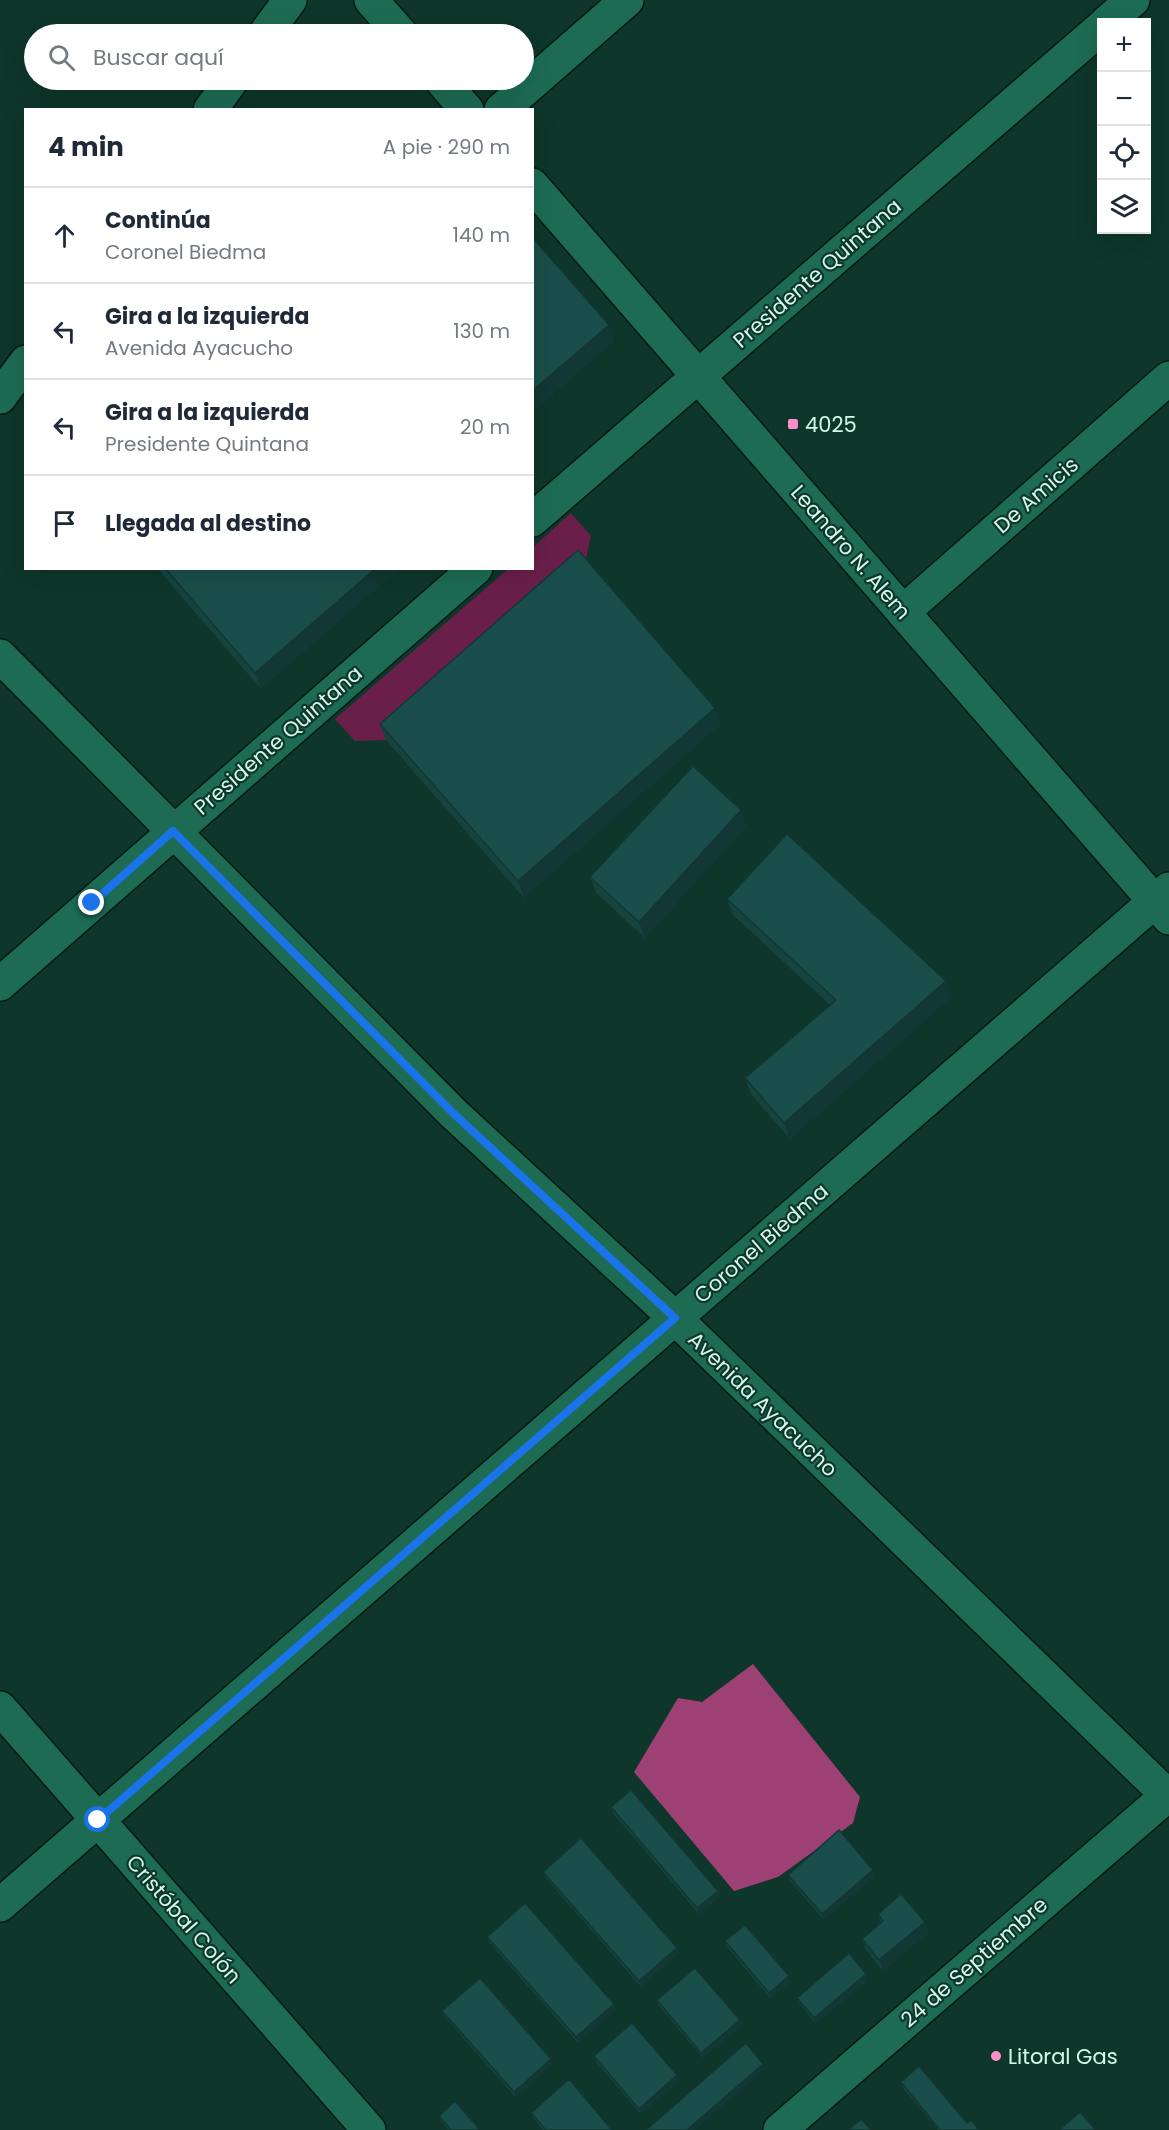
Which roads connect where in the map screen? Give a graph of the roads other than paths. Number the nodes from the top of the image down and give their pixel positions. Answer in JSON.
{"nodes":[{"id":1,"x":290,"y":0,"type":"edge"},
{"id":2,"x":371,"y":0,"type":"edge"},
{"id":3,"x":627,"y":0,"type":"edge"},
{"id":4,"x":1132,"y":0,"type":"edge"},
{"id":5,"x":1112,"y":18,"type":"edge"},
{"id":6,"x":272,"y":24,"type":"edge"},
{"id":7,"x":392,"y":24,"type":"edge"},
{"id":8,"x":1097,"y":30,"type":"edge"},
{"id":9,"x":534,"y":81,"type":"edge"},
{"id":10,"x":225,"y":90,"type":"edge"},
{"id":11,"x":450,"y":90,"type":"edge"},
{"id":12,"x":524,"y":90,"type":"edge"},
{"id":13,"x":211,"y":108,"type":"edge"},
{"id":14,"x":465,"y":108,"type":"edge"},
{"id":15,"x":503,"y":108,"type":"edge"},
{"id":16,"x":534,"y":187,"type":"edge"},
{"id":17,"x":24,"y":365,"type":"edge"},
{"id":18,"x":698,"y":376,"type":"junction"},
{"id":19,"x":1169,"y":378,"type":"edge"},
{"id":20,"x":0,"y":397,"type":"edge"},
{"id":21,"x":534,"y":518,"type":"edge"},
{"id":22,"x":474,"y":570,"type":"edge"},
{"id":23,"x":903,"y":612,"type":"junction"},
{"id":24,"x":0,"y":656,"type":"edge"},
{"id":25,"x":173,"y":831,"type":"junction"},
{"id":26,"x":1164,"y":903,"type":"edge"},
{"id":27,"x":0,"y":984,"type":"edge"},
{"id":28,"x":675,"y":1318,"type":"junction"},
{"id":29,"x":0,"y":1708,"type":"edge"},
{"id":30,"x":1168,"y":1796,"type":"edge"},
{"id":31,"x":98,"y":1820,"type":"junction"},
{"id":32,"x":0,"y":1905,"type":"edge"},
{"id":33,"x":369,"y":2130,"type":"edge"},
{"id":34,"x":780,"y":2130,"type":"edge"}],
"edges":[{"from":1,"to":6,"type":"street"},
{"from":2,"to":7,"type":"street"},
{"from":3,"to":9,"type":"street"},
{"from":4,"to":5,"type":"street"},
{"from":8,"to":18,"type":"street","name":"Presidente Quintana"},
{"from":10,"to":13,"type":"street"},
{"from":11,"to":14,"type":"street"},
{"from":12,"to":15,"type":"street"},
{"from":16,"to":18,"type":"street","name":"Leandro N. Alem"},
{"from":17,"to":20,"type":"street"},
{"from":18,"to":21,"type":"street","name":"Presidente Quintana"},
{"from":18,"to":23,"type":"street","name":"Leandro N. Alem"},
{"from":19,"to":23,"type":"street","name":"De Amicis"},
{"from":22,"to":25,"type":"street","name":"Presidente Quintana"},
{"from":23,"to":26,"type":"street","name":"Leandro N. Alem"},
{"from":24,"to":25,"type":"street","name":"Avenida Ayacucho"},
{"from":25,"to":27,"type":"street","name":"Presidente Quintana"},
{"from":25,"to":28,"type":"street","name":"Avenida Ayacucho"},
{"from":26,"to":28,"type":"street","name":"Coronel Biedma"},
{"from":28,"to":30,"type":"street","name":"Avenida Ayacucho"},
{"from":28,"to":31,"type":"street","name":"Coronel Biedma"},
{"from":29,"to":31,"type":"street","name":"Cristóbal Colón"},
{"from":30,"to":34,"type":"street","name":"24 de Septiembre"},
{"from":31,"to":32,"type":"street","name":"Coronel Biedma"},
{"from":31,"to":33,"type":"street","name":"Cristóbal Colón"}]}
